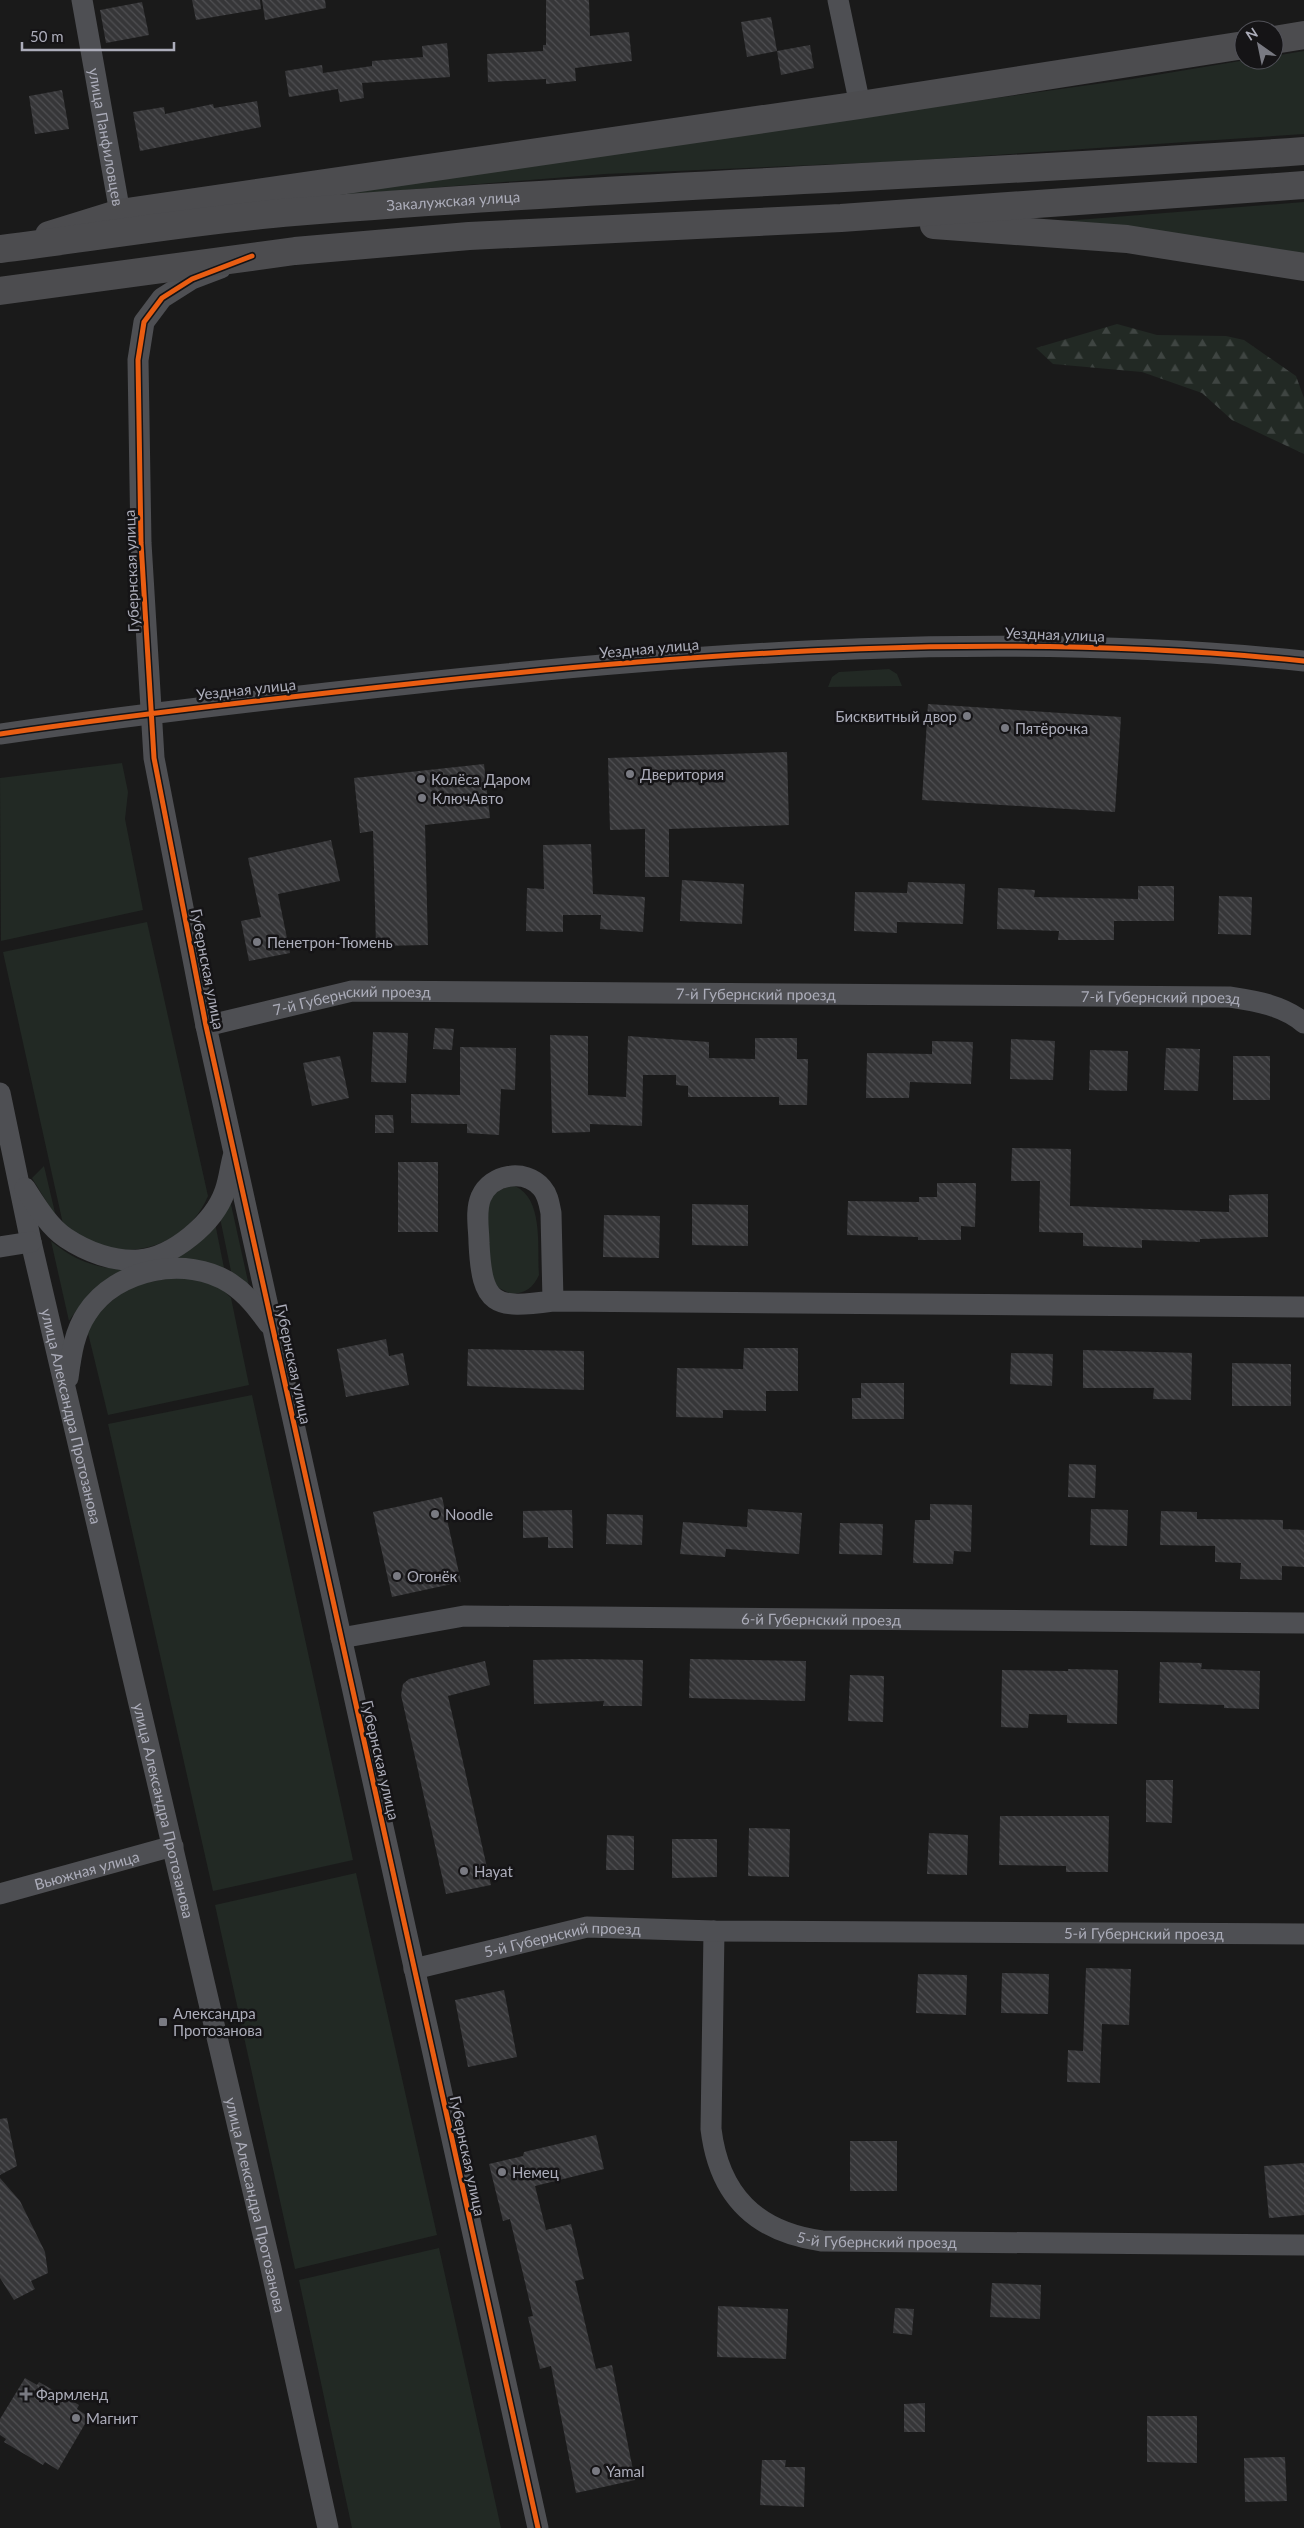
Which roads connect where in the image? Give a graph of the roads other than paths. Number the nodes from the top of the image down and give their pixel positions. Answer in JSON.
{"nodes":[{"id":1,"x":82,"y":0,"type":"edge"},
{"id":2,"x":838,"y":0,"type":"edge"},
{"id":3,"x":1304,"y":35,"type":"edge"},
{"id":4,"x":1284,"y":38,"type":"edge"},
{"id":5,"x":1234,"y":47,"type":"edge"},
{"id":6,"x":860,"y":105,"type":"junction"},
{"id":7,"x":1304,"y":151,"type":"edge"},
{"id":8,"x":1304,"y":185,"type":"edge"},
{"id":9,"x":120,"y":213,"type":"junction"},
{"id":10,"x":841,"y":218,"type":"junction"},
{"id":11,"x":4,"y":248,"type":"edge"},
{"id":12,"x":252,"y":256,"type":"junction"},
{"id":13,"x":1304,"y":267,"type":"edge"},
{"id":14,"x":0,"y":291,"type":"edge"},
{"id":15,"x":1304,"y":661,"type":"edge"},
{"id":16,"x":150,"y":712,"type":"junction"},
{"id":17,"x":0,"y":734,"type":"edge"},
{"id":18,"x":1304,"y":1023,"type":"edge"},
{"id":19,"x":206,"y":1026,"type":"junction"},
{"id":20,"x":0,"y":1093,"type":"edge"},
{"id":21,"x":234,"y":1150,"type":"junction"},
{"id":22,"x":18,"y":1178,"type":"junction"},
{"id":23,"x":31,"y":1242,"type":"junction"},
{"id":24,"x":0,"y":1247,"type":"edge"},
{"id":25,"x":553,"y":1301,"type":"junction"},
{"id":26,"x":1304,"y":1307,"type":"edge"},
{"id":27,"x":275,"y":1333,"type":"junction"},
{"id":28,"x":66,"y":1387,"type":"junction"},
{"id":29,"x":1304,"y":1623,"type":"edge"},
{"id":30,"x":341,"y":1638,"type":"junction"},
{"id":31,"x":173,"y":1846,"type":"junction"},
{"id":32,"x":0,"y":1894,"type":"edge"},
{"id":33,"x":714,"y":1931,"type":"junction"},
{"id":34,"x":1304,"y":1934,"type":"edge"},
{"id":35,"x":414,"y":1969,"type":"junction"},
{"id":36,"x":1304,"y":2245,"type":"edge"},
{"id":37,"x":328,"y":2528,"type":"edge"},
{"id":38,"x":538,"y":2528,"type":"edge"}],
"edges":[{"from":1,"to":9,"type":"street","name":"улица Панфиловцев"},
{"from":2,"to":6,"type":"street"},
{"from":3,"to":4,"type":"main road"},
{"from":5,"to":6,"type":"main road"},
{"from":6,"to":9,"type":"main road"},
{"from":7,"to":11,"type":"main road","name":"Закалужская улица"},
{"from":8,"to":10,"type":"main road"},
{"from":9,"to":11,"type":"main road"},
{"from":10,"to":12,"type":"main road"},
{"from":10,"to":13,"type":"main road"},
{"from":12,"to":14,"type":"main road"},
{"from":12,"to":16,"type":"street","name":"Губернская улица"},
{"from":15,"to":16,"type":"street","name":"Уездная улица"},
{"from":16,"to":17,"type":"street","name":"Уездная улица"},
{"from":16,"to":19,"type":"street","name":"Губернская улица"},
{"from":18,"to":19,"type":"street","name":"7-й Губернский проезд"},
{"from":19,"to":21,"type":"street","name":"Губернская улица"},
{"from":20,"to":22,"type":"street","name":"улица Александра Протозанова"},
{"from":21,"to":22,"type":"street"},
{"from":21,"to":27,"type":"street","name":"Губернская улица"},
{"from":22,"to":23,"type":"street","name":"улица Александра Протозанова"},
{"from":23,"to":24,"type":"street"},
{"from":23,"to":28,"type":"street","name":"улица Александра Протозанова"},
{"from":25,"to":25,"type":"street"},
{"from":25,"to":26,"type":"street"},
{"from":27,"to":28,"type":"street"},
{"from":27,"to":30,"type":"street","name":"Губернская улица"},
{"from":28,"to":31,"type":"street","name":"улица Александра Протозанова"},
{"from":29,"to":30,"type":"street","name":"6-й Губернский проезд"},
{"from":30,"to":35,"type":"street","name":"Губернская улица"},
{"from":31,"to":32,"type":"street","name":"Вьюжная улица"},
{"from":31,"to":37,"type":"street","name":"улица Александра Протозанова"},
{"from":33,"to":34,"type":"street","name":"5-й Губернский проезд"},
{"from":33,"to":35,"type":"street","name":"5-й Губернский проезд"},
{"from":33,"to":36,"type":"street","name":"5-й Губернский проезд"},
{"from":35,"to":38,"type":"street","name":"Губернская улица"}]}
